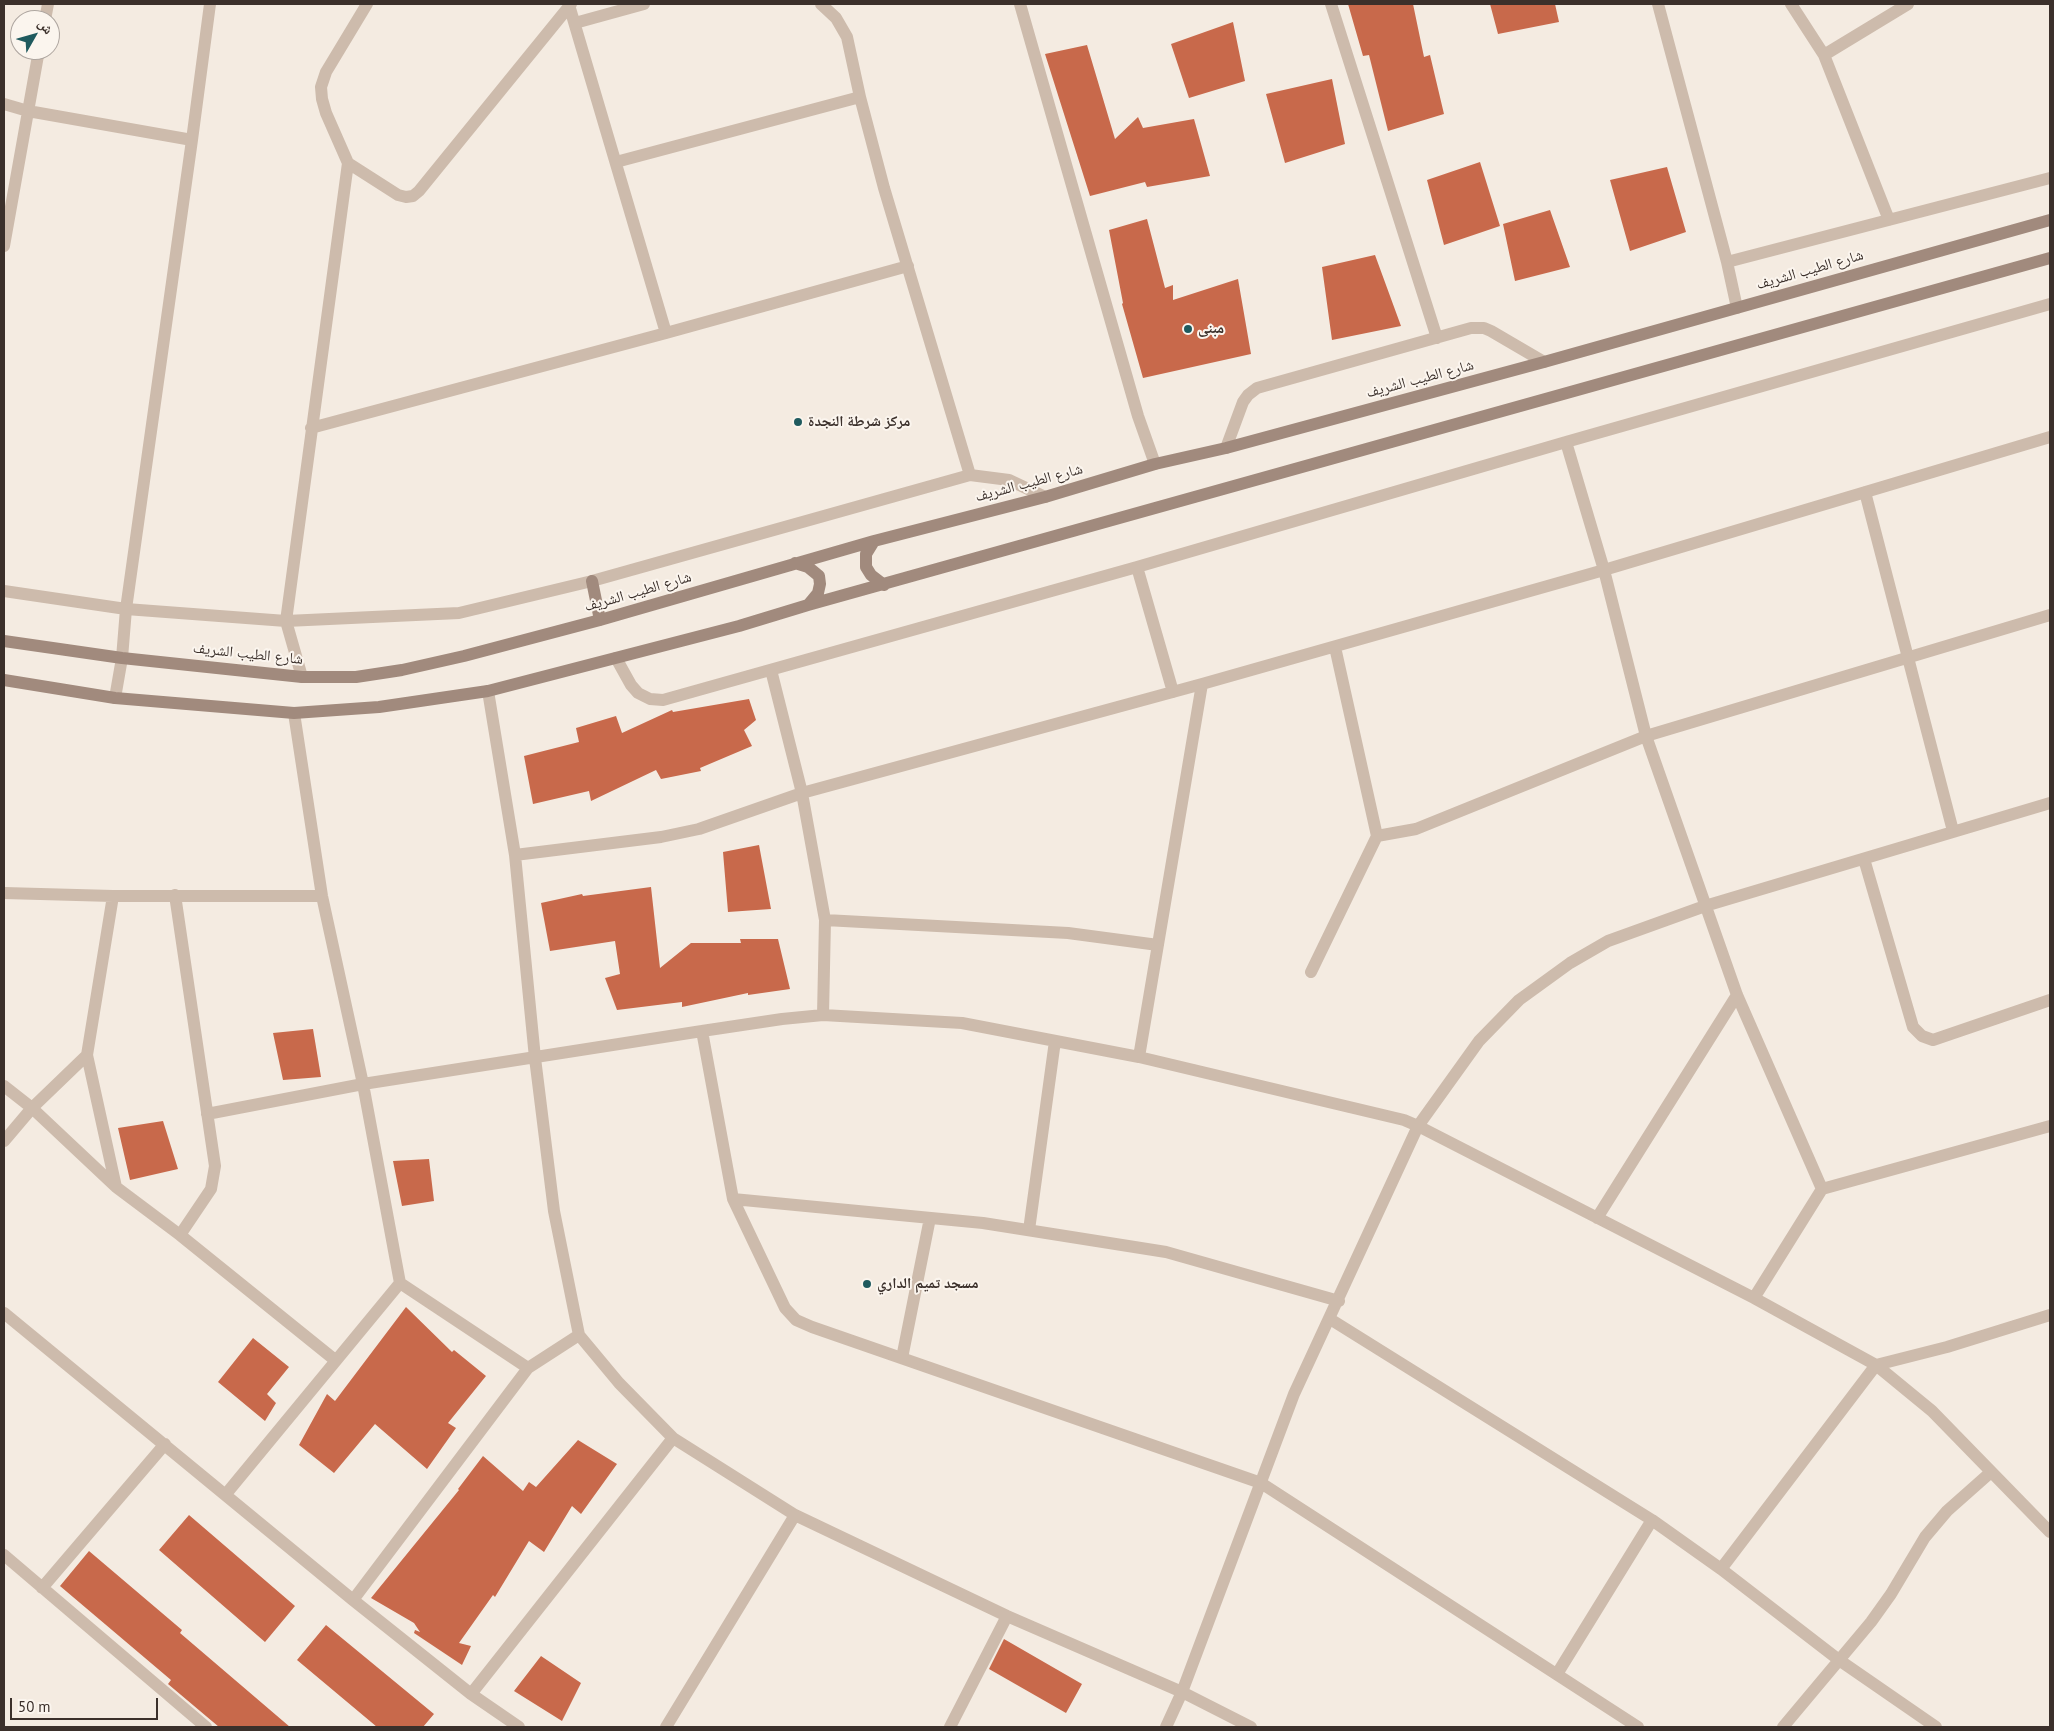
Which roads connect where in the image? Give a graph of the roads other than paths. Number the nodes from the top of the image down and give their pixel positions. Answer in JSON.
{"nodes":[{"id":1,"x":210,"y":4,"type":"edge"},
{"id":2,"x":367,"y":4,"type":"edge"},
{"id":3,"x":644,"y":4,"type":"edge"},
{"id":4,"x":821,"y":4,"type":"edge"},
{"id":5,"x":1020,"y":4,"type":"edge"},
{"id":6,"x":1331,"y":4,"type":"edge"},
{"id":7,"x":1658,"y":4,"type":"edge"},
{"id":8,"x":1791,"y":4,"type":"edge"},
{"id":9,"x":1908,"y":4,"type":"edge"},
{"id":10,"x":570,"y":5,"type":"edge"},
{"id":11,"x":575,"y":23,"type":"junction"},
{"id":12,"x":1824,"y":55,"type":"junction"},
{"id":13,"x":38,"y":60,"type":"edge"},
{"id":14,"x":860,"y":97,"type":"junction"},
{"id":15,"x":4,"y":104,"type":"edge"},
{"id":16,"x":28,"y":111,"type":"junction"},
{"id":17,"x":192,"y":140,"type":"junction"},
{"id":18,"x":616,"y":162,"type":"junction"},
{"id":19,"x":348,"y":164,"type":"junction"},
{"id":20,"x":2050,"y":178,"type":"edge"},
{"id":21,"x":1888,"y":220,"type":"junction"},
{"id":22,"x":2050,"y":220,"type":"edge"},
{"id":23,"x":4,"y":246,"type":"edge"},
{"id":24,"x":2050,"y":258,"type":"edge"},
{"id":25,"x":1727,"y":262,"type":"junction"},
{"id":26,"x":908,"y":266,"type":"junction"},
{"id":27,"x":2050,"y":304,"type":"edge"},
{"id":28,"x":1737,"y":308,"type":"junction"},
{"id":29,"x":666,"y":333,"type":"junction"},
{"id":30,"x":1437,"y":338,"type":"junction"},
{"id":31,"x":1544,"y":362,"type":"junction"},
{"id":32,"x":311,"y":428,"type":"junction"},
{"id":33,"x":2050,"y":437,"type":"edge"},
{"id":34,"x":1566,"y":442,"type":"junction"},
{"id":35,"x":1226,"y":448,"type":"junction"},
{"id":36,"x":1155,"y":464,"type":"junction"},
{"id":37,"x":970,"y":475,"type":"junction"},
{"id":38,"x":1865,"y":492,"type":"junction"},
{"id":39,"x":1045,"y":497,"type":"junction"},
{"id":40,"x":874,"y":541,"type":"junction"},
{"id":41,"x":795,"y":563,"type":"junction"},
{"id":42,"x":1137,"y":567,"type":"junction"},
{"id":43,"x":1604,"y":570,"type":"junction"},
{"id":44,"x":592,"y":580,"type":"junction"},
{"id":45,"x":884,"y":585,"type":"junction"},
{"id":46,"x":4,"y":591,"type":"edge"},
{"id":47,"x":808,"y":605,"type":"junction"},
{"id":48,"x":126,"y":609,"type":"junction"},
{"id":49,"x":2050,"y":615,"type":"edge"},
{"id":50,"x":600,"y":620,"type":"junction"},
{"id":51,"x":286,"y":622,"type":"junction"},
{"id":52,"x":4,"y":641,"type":"edge"},
{"id":53,"x":1335,"y":646,"type":"junction"},
{"id":54,"x":1908,"y":657,"type":"junction"},
{"id":55,"x":122,"y":658,"type":"junction"},
{"id":56,"x":616,"y":658,"type":"junction"},
{"id":57,"x":770,"y":670,"type":"junction"},
{"id":58,"x":302,"y":677,"type":"junction"},
{"id":59,"x":4,"y":680,"type":"edge"},
{"id":60,"x":1202,"y":684,"type":"junction"},
{"id":61,"x":488,"y":691,"type":"junction"},
{"id":62,"x":1173,"y":692,"type":"junction"},
{"id":63,"x":114,"y":698,"type":"junction"},
{"id":64,"x":294,"y":713,"type":"junction"},
{"id":65,"x":1646,"y":736,"type":"junction"},
{"id":66,"x":802,"y":793,"type":"junction"},
{"id":67,"x":2050,"y":802,"type":"edge"},
{"id":68,"x":1953,"y":831,"type":"junction"},
{"id":69,"x":1377,"y":836,"type":"junction"},
{"id":70,"x":515,"y":855,"type":"junction"},
{"id":71,"x":1864,"y":859,"type":"junction"},
{"id":72,"x":4,"y":893,"type":"edge"},
{"id":73,"x":175,"y":895,"type":"junction"},
{"id":74,"x":113,"y":896,"type":"junction"},
{"id":75,"x":322,"y":896,"type":"junction"},
{"id":76,"x":1705,"y":906,"type":"junction"},
{"id":77,"x":825,"y":920,"type":"junction"},
{"id":78,"x":1158,"y":945,"type":"junction"},
{"id":79,"x":1311,"y":972,"type":"dead end"},
{"id":80,"x":1737,"y":995,"type":"junction"},
{"id":81,"x":2050,"y":1000,"type":"edge"},
{"id":82,"x":823,"y":1015,"type":"junction"},
{"id":83,"x":702,"y":1030,"type":"junction"},
{"id":84,"x":1055,"y":1041,"type":"junction"},
{"id":85,"x":87,"y":1055,"type":"junction"},
{"id":86,"x":1139,"y":1057,"type":"junction"},
{"id":87,"x":535,"y":1058,"type":"junction"},
{"id":88,"x":363,"y":1084,"type":"junction"},
{"id":89,"x":4,"y":1086,"type":"edge"},
{"id":90,"x":32,"y":1108,"type":"junction"},
{"id":91,"x":207,"y":1114,"type":"junction"},
{"id":92,"x":1418,"y":1126,"type":"junction"},
{"id":93,"x":2050,"y":1126,"type":"edge"},
{"id":94,"x":4,"y":1140,"type":"edge"},
{"id":95,"x":116,"y":1187,"type":"junction"},
{"id":96,"x":1822,"y":1189,"type":"junction"},
{"id":97,"x":733,"y":1199,"type":"junction"},
{"id":98,"x":930,"y":1218,"type":"junction"},
{"id":99,"x":1597,"y":1218,"type":"junction"},
{"id":100,"x":1029,"y":1230,"type":"junction"},
{"id":101,"x":180,"y":1235,"type":"junction"},
{"id":102,"x":400,"y":1283,"type":"junction"},
{"id":103,"x":1754,"y":1298,"type":"junction"},
{"id":104,"x":1339,"y":1301,"type":"junction"},
{"id":105,"x":4,"y":1313,"type":"edge"},
{"id":106,"x":2050,"y":1315,"type":"edge"},
{"id":107,"x":1330,"y":1319,"type":"junction"},
{"id":108,"x":580,"y":1335,"type":"junction"},
{"id":109,"x":902,"y":1358,"type":"junction"},
{"id":110,"x":335,"y":1360,"type":"junction"},
{"id":111,"x":1876,"y":1365,"type":"junction"},
{"id":112,"x":528,"y":1368,"type":"junction"},
{"id":113,"x":673,"y":1438,"type":"junction"},
{"id":114,"x":165,"y":1444,"type":"junction"},
{"id":115,"x":1992,"y":1472,"type":"junction"},
{"id":116,"x":1261,"y":1483,"type":"junction"},
{"id":117,"x":226,"y":1494,"type":"junction"},
{"id":118,"x":795,"y":1515,"type":"junction"},
{"id":119,"x":1652,"y":1520,"type":"junction"},
{"id":120,"x":2050,"y":1532,"type":"edge"},
{"id":121,"x":4,"y":1556,"type":"edge"},
{"id":122,"x":1721,"y":1569,"type":"junction"},
{"id":123,"x":42,"y":1588,"type":"junction"},
{"id":124,"x":353,"y":1600,"type":"junction"},
{"id":125,"x":1007,"y":1616,"type":"junction"},
{"id":126,"x":1839,"y":1660,"type":"junction"},
{"id":127,"x":1557,"y":1674,"type":"junction"},
{"id":128,"x":1182,"y":1692,"type":"junction"},
{"id":129,"x":471,"y":1694,"type":"junction"},
{"id":130,"x":206,"y":1727,"type":"edge"},
{"id":131,"x":519,"y":1727,"type":"edge"},
{"id":132,"x":666,"y":1727,"type":"edge"},
{"id":133,"x":950,"y":1727,"type":"edge"},
{"id":134,"x":1166,"y":1727,"type":"edge"},
{"id":135,"x":1251,"y":1727,"type":"edge"},
{"id":136,"x":1638,"y":1727,"type":"edge"},
{"id":137,"x":1783,"y":1727,"type":"edge"},
{"id":138,"x":1936,"y":1727,"type":"edge"}],
"edges":[{"from":1,"to":17,"type":"street"},
{"from":2,"to":19,"type":"street"},
{"from":3,"to":11,"type":"street"},
{"from":4,"to":14,"type":"street"},
{"from":5,"to":36,"type":"street"},
{"from":6,"to":30,"type":"street"},
{"from":7,"to":25,"type":"street"},
{"from":8,"to":12,"type":"street"},
{"from":9,"to":12,"type":"street"},
{"from":10,"to":11,"type":"street"},
{"from":10,"to":19,"type":"street"},
{"from":11,"to":18,"type":"street"},
{"from":12,"to":21,"type":"street"},
{"from":13,"to":16,"type":"street"},
{"from":14,"to":18,"type":"street"},
{"from":14,"to":26,"type":"street"},
{"from":15,"to":16,"type":"street"},
{"from":16,"to":17,"type":"street"},
{"from":16,"to":23,"type":"street"},
{"from":17,"to":48,"type":"street"},
{"from":18,"to":29,"type":"street"},
{"from":19,"to":32,"type":"street"},
{"from":20,"to":21,"type":"street"},
{"from":21,"to":25,"type":"street"},
{"from":22,"to":28,"type":"main road","name":"شارع الطيب الشريف"},
{"from":24,"to":45,"type":"main road"},
{"from":25,"to":28,"type":"street"},
{"from":26,"to":29,"type":"street"},
{"from":26,"to":37,"type":"street"},
{"from":27,"to":34,"type":"street"},
{"from":28,"to":31,"type":"main road","name":"شارع الطيب الشريف"},
{"from":29,"to":32,"type":"street"},
{"from":30,"to":31,"type":"street"},
{"from":30,"to":35,"type":"street"},
{"from":31,"to":35,"type":"main road","name":"شارع الطيب الشريف"},
{"from":32,"to":51,"type":"street"},
{"from":33,"to":38,"type":"street"},
{"from":34,"to":42,"type":"street"},
{"from":34,"to":43,"type":"street"},
{"from":35,"to":36,"type":"main road","name":"شارع الطيب الشريف"},
{"from":36,"to":39,"type":"main road","name":"شارع الطيب الشريف"},
{"from":37,"to":39,"type":"street"},
{"from":37,"to":44,"type":"street"},
{"from":38,"to":43,"type":"street"},
{"from":38,"to":54,"type":"street"},
{"from":39,"to":40,"type":"main road","name":"شارع الطيب الشريف"},
{"from":40,"to":41,"type":"main road","name":"شارع الطيب الشريف"},
{"from":40,"to":45,"type":"main road"},
{"from":41,"to":47,"type":"main road"},
{"from":41,"to":50,"type":"main road","name":"شارع الطيب الشريف"},
{"from":42,"to":57,"type":"street"},
{"from":42,"to":62,"type":"street"},
{"from":43,"to":53,"type":"street"},
{"from":43,"to":65,"type":"street"},
{"from":44,"to":50,"type":"main road"},
{"from":44,"to":51,"type":"street"},
{"from":45,"to":47,"type":"main road"},
{"from":46,"to":48,"type":"street"},
{"from":47,"to":56,"type":"main road"},
{"from":48,"to":51,"type":"street"},
{"from":48,"to":55,"type":"street"},
{"from":49,"to":54,"type":"street"},
{"from":50,"to":58,"type":"main road","name":"شارع الطيب الشريف"},
{"from":51,"to":58,"type":"street"},
{"from":52,"to":55,"type":"main road","name":"شارع الطيب الشريف"},
{"from":53,"to":60,"type":"street"},
{"from":53,"to":69,"type":"street"},
{"from":54,"to":65,"type":"street"},
{"from":54,"to":68,"type":"street"},
{"from":55,"to":58,"type":"main road","name":"شارع الطيب الشريف"},
{"from":55,"to":63,"type":"street"},
{"from":56,"to":57,"type":"street"},
{"from":56,"to":61,"type":"main road"},
{"from":57,"to":66,"type":"street"},
{"from":59,"to":63,"type":"main road"},
{"from":60,"to":62,"type":"street"},
{"from":60,"to":78,"type":"street"},
{"from":61,"to":64,"type":"main road"},
{"from":61,"to":70,"type":"street"},
{"from":62,"to":66,"type":"street"},
{"from":63,"to":64,"type":"main road"},
{"from":64,"to":75,"type":"street"},
{"from":65,"to":69,"type":"street"},
{"from":65,"to":76,"type":"street"},
{"from":66,"to":70,"type":"street"},
{"from":66,"to":77,"type":"street"},
{"from":67,"to":68,"type":"street"},
{"from":68,"to":71,"type":"street"},
{"from":69,"to":79,"type":"street"},
{"from":70,"to":87,"type":"street"},
{"from":71,"to":76,"type":"street"},
{"from":71,"to":81,"type":"street"},
{"from":72,"to":74,"type":"street"},
{"from":73,"to":74,"type":"street"},
{"from":73,"to":75,"type":"street"},
{"from":73,"to":91,"type":"street"},
{"from":74,"to":85,"type":"street"},
{"from":75,"to":88,"type":"street"},
{"from":76,"to":80,"type":"street"},
{"from":76,"to":92,"type":"street"},
{"from":77,"to":78,"type":"street"},
{"from":77,"to":82,"type":"street"},
{"from":78,"to":86,"type":"street"},
{"from":80,"to":96,"type":"street"},
{"from":80,"to":99,"type":"street"},
{"from":82,"to":83,"type":"street"},
{"from":82,"to":84,"type":"street"},
{"from":83,"to":87,"type":"street"},
{"from":83,"to":97,"type":"street"},
{"from":84,"to":86,"type":"street"},
{"from":84,"to":100,"type":"street"},
{"from":85,"to":90,"type":"street"},
{"from":85,"to":95,"type":"street"},
{"from":86,"to":92,"type":"street"},
{"from":87,"to":88,"type":"street"},
{"from":87,"to":108,"type":"street"},
{"from":88,"to":91,"type":"street"},
{"from":88,"to":102,"type":"street"},
{"from":89,"to":90,"type":"street"},
{"from":90,"to":94,"type":"street"},
{"from":90,"to":95,"type":"street"},
{"from":91,"to":101,"type":"street"},
{"from":92,"to":99,"type":"street"},
{"from":92,"to":104,"type":"street"},
{"from":93,"to":96,"type":"street"},
{"from":95,"to":101,"type":"street"},
{"from":96,"to":103,"type":"street"},
{"from":97,"to":98,"type":"street"},
{"from":97,"to":109,"type":"street"},
{"from":98,"to":100,"type":"street"},
{"from":98,"to":109,"type":"street"},
{"from":99,"to":103,"type":"street"},
{"from":100,"to":104,"type":"street"},
{"from":101,"to":110,"type":"street"},
{"from":102,"to":110,"type":"street"},
{"from":102,"to":112,"type":"street"},
{"from":103,"to":111,"type":"street"},
{"from":104,"to":107,"type":"street"},
{"from":105,"to":114,"type":"street"},
{"from":106,"to":111,"type":"street"},
{"from":107,"to":116,"type":"street"},
{"from":107,"to":119,"type":"street"},
{"from":108,"to":112,"type":"street"},
{"from":108,"to":113,"type":"street"},
{"from":109,"to":116,"type":"street"},
{"from":110,"to":117,"type":"street"},
{"from":111,"to":115,"type":"street"},
{"from":111,"to":122,"type":"street"},
{"from":112,"to":124,"type":"street"},
{"from":113,"to":118,"type":"street"},
{"from":113,"to":129,"type":"street"},
{"from":114,"to":117,"type":"street"},
{"from":114,"to":123,"type":"street"},
{"from":115,"to":120,"type":"street"},
{"from":115,"to":126,"type":"street"},
{"from":116,"to":127,"type":"street"},
{"from":116,"to":128,"type":"street"},
{"from":117,"to":124,"type":"street"},
{"from":118,"to":125,"type":"street"},
{"from":118,"to":132,"type":"street"},
{"from":119,"to":122,"type":"street"},
{"from":119,"to":127,"type":"street"},
{"from":121,"to":123,"type":"street"},
{"from":122,"to":126,"type":"street"},
{"from":123,"to":130,"type":"street"},
{"from":124,"to":129,"type":"street"},
{"from":125,"to":128,"type":"street"},
{"from":125,"to":133,"type":"street"},
{"from":126,"to":137,"type":"street"},
{"from":126,"to":138,"type":"street"},
{"from":127,"to":136,"type":"street"},
{"from":128,"to":134,"type":"street"},
{"from":128,"to":135,"type":"street"},
{"from":129,"to":131,"type":"street"}]}
